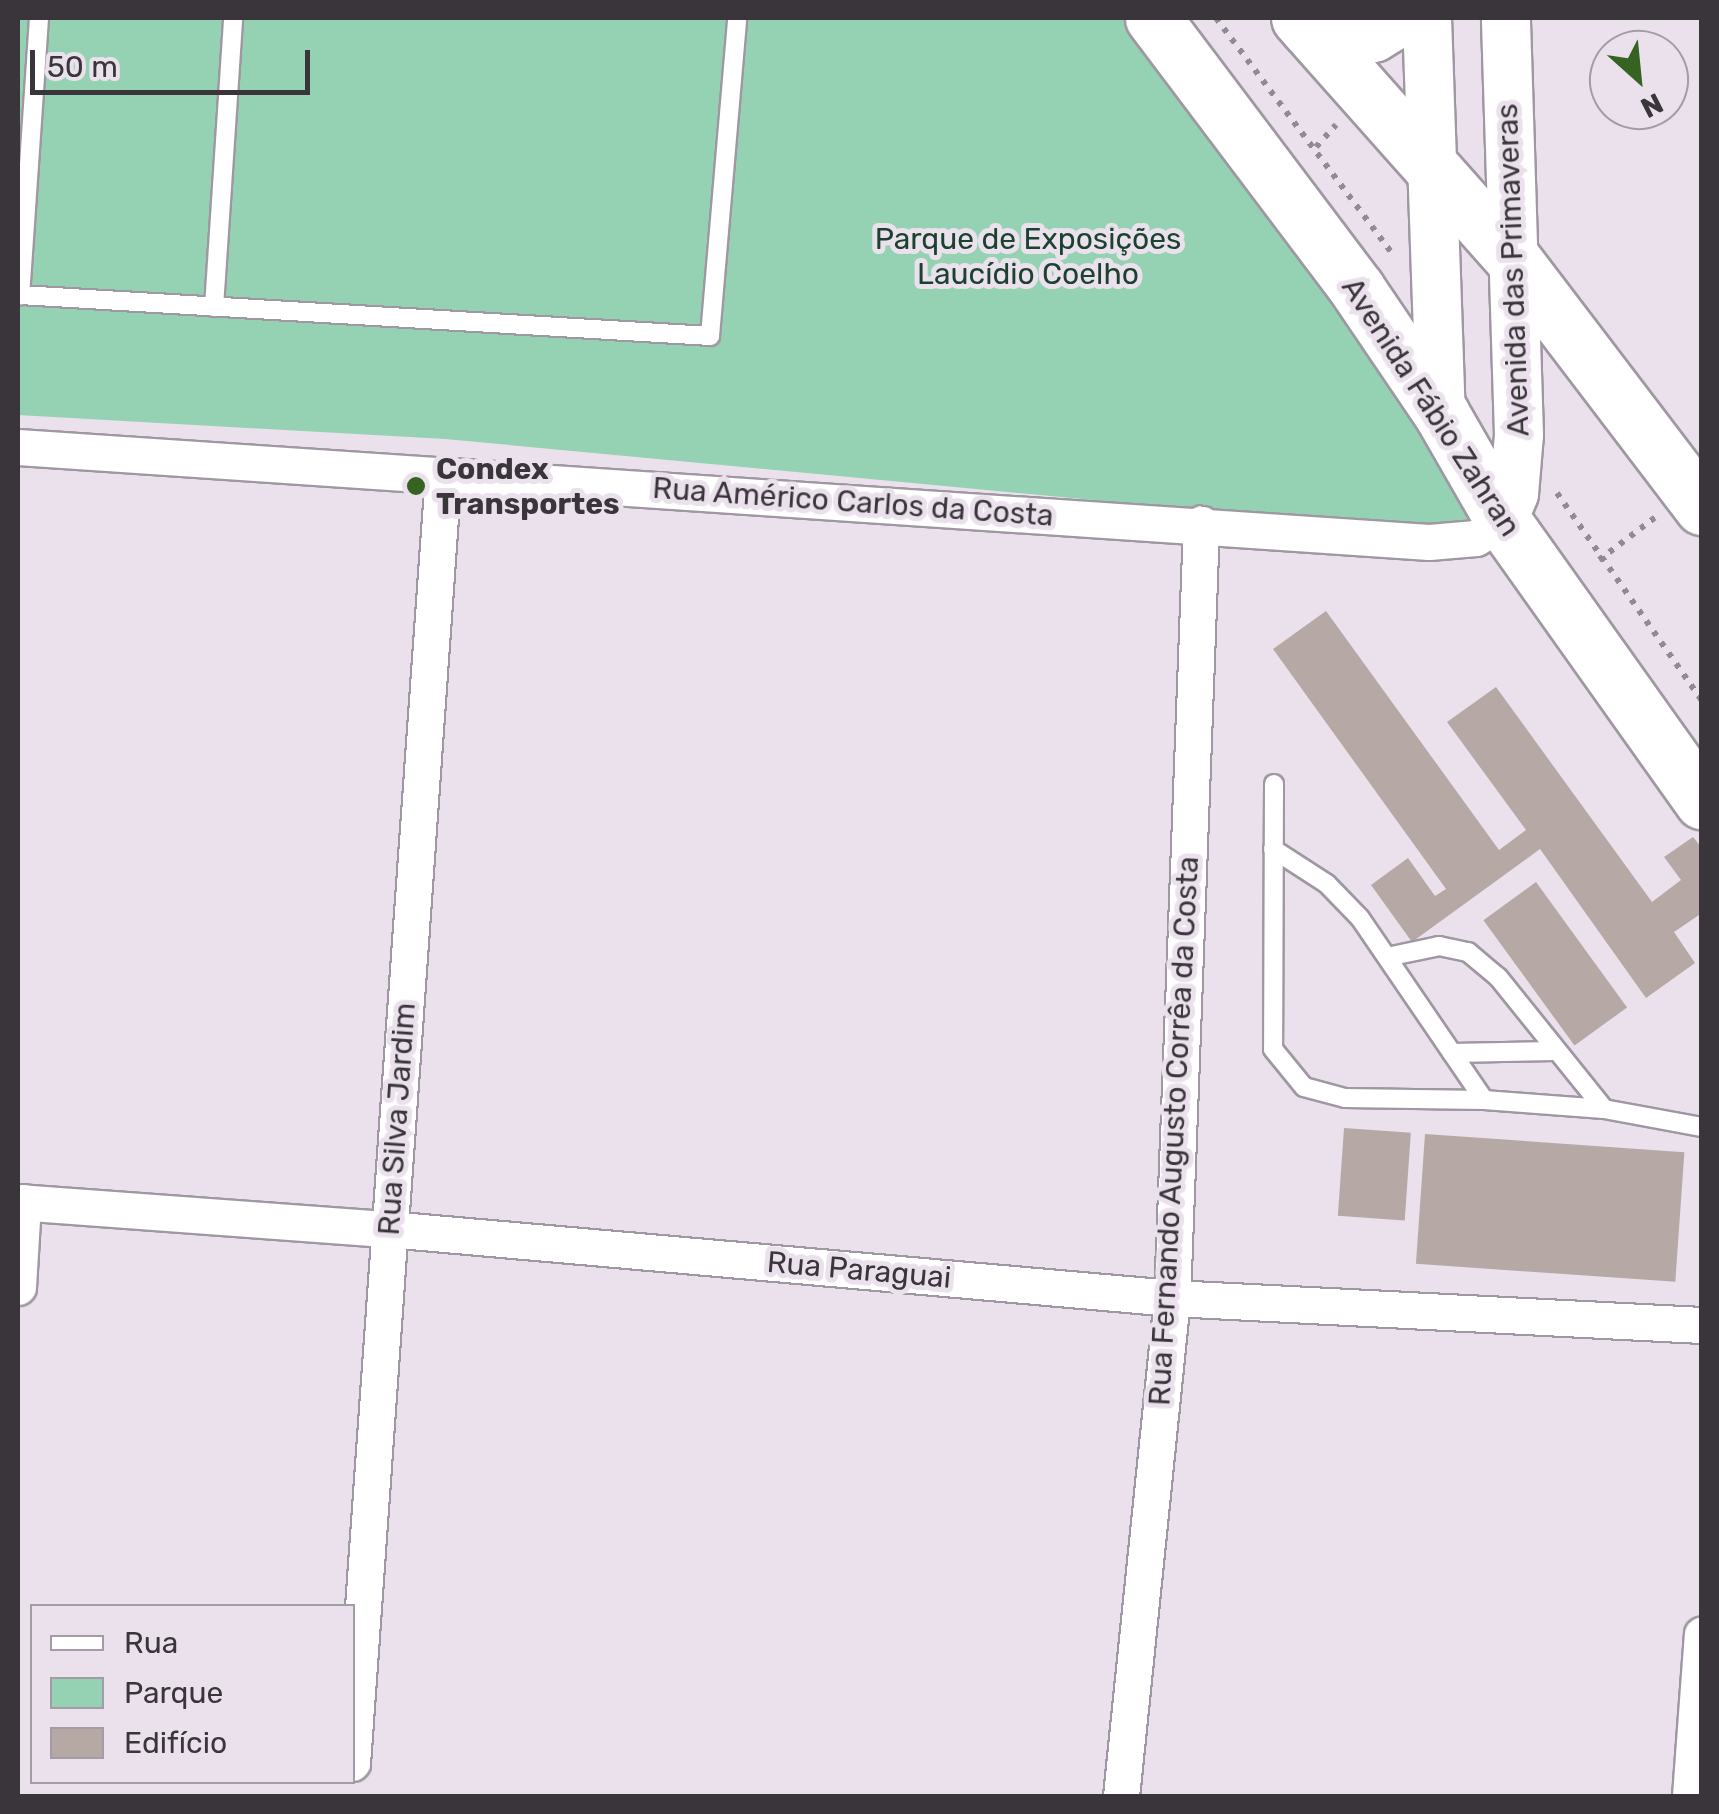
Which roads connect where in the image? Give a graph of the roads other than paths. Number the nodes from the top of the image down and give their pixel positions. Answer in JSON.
{"nodes":[{"id":1,"x":39,"y":18,"type":"edge"},
{"id":2,"x":233,"y":18,"type":"edge"},
{"id":3,"x":738,"y":18,"type":"edge"},
{"id":4,"x":1154,"y":18,"type":"edge"},
{"id":5,"x":1399,"y":18,"type":"edge"},
{"id":6,"x":1426,"y":18,"type":"edge"},
{"id":7,"x":1506,"y":18,"type":"edge"},
{"id":8,"x":1303,"y":22,"type":"edge"},
{"id":9,"x":1429,"y":165,"type":"junction"},
{"id":10,"x":1513,"y":259,"type":"junction"},
{"id":11,"x":214,"y":307,"type":"junction"},
{"id":12,"x":1440,"y":413,"type":"junction"},
{"id":13,"x":18,"y":446,"type":"edge"},
{"id":14,"x":444,"y":476,"type":"junction"},
{"id":15,"x":1676,"y":503,"type":"edge"},
{"id":16,"x":1504,"y":521,"type":"junction"},
{"id":17,"x":1201,"y":524,"type":"junction"},
{"id":18,"x":1274,"y":784,"type":"dead end"},
{"id":19,"x":1702,"y":801,"type":"edge"},
{"id":20,"x":1274,"y":848,"type":"junction"},
{"id":21,"x":1387,"y":957,"type":"junction"},
{"id":22,"x":1554,"y":1051,"type":"junction"},
{"id":23,"x":1452,"y":1053,"type":"junction"},
{"id":24,"x":1484,"y":1100,"type":"junction"},
{"id":25,"x":1604,"y":1109,"type":"junction"},
{"id":26,"x":1702,"y":1127,"type":"edge"},
{"id":27,"x":20,"y":1202,"type":"edge"},
{"id":28,"x":388,"y":1229,"type":"junction"},
{"id":29,"x":18,"y":1287,"type":"edge"},
{"id":30,"x":1172,"y":1298,"type":"junction"},
{"id":31,"x":1702,"y":1326,"type":"edge"},
{"id":32,"x":1702,"y":1634,"type":"edge"},
{"id":33,"x":355,"y":1718,"type":"edge"},
{"id":34,"x":1121,"y":1796,"type":"edge"},
{"id":35,"x":1690,"y":1796,"type":"edge"}],
"edges":[{"from":1,"to":11,"type":"lane"},
{"from":2,"to":11,"type":"lane"},
{"from":3,"to":11,"type":"lane"},
{"from":4,"to":12,"type":"main road","name":"Avenida Fábio Zahran"},
{"from":5,"to":8,"type":"main road"},
{"from":6,"to":9,"type":"street"},
{"from":7,"to":10,"type":"street","name":"Avenida das Primaveras"},
{"from":8,"to":9,"type":"main road"},
{"from":9,"to":10,"type":"main road"},
{"from":9,"to":12,"type":"street"},
{"from":10,"to":15,"type":"main road"},
{"from":10,"to":16,"type":"street","name":"Avenida das Primaveras"},
{"from":12,"to":16,"type":"main road","name":"Avenida Fábio Zahran"},
{"from":13,"to":14,"type":"street","name":"Rua Américo Carlos da Costa"},
{"from":14,"to":17,"type":"street","name":"Rua Américo Carlos da Costa"},
{"from":14,"to":28,"type":"street","name":"Rua Silva Jardim"},
{"from":16,"to":17,"type":"street","name":"Rua Américo Carlos da Costa"},
{"from":16,"to":19,"type":"main road","name":"Avenida Fábio Zahran"},
{"from":17,"to":30,"type":"street","name":"Rua Fernando Augusto Corrêa da Costa"},
{"from":18,"to":20,"type":"lane"},
{"from":20,"to":21,"type":"lane"},
{"from":20,"to":24,"type":"lane"},
{"from":21,"to":22,"type":"lane"},
{"from":21,"to":23,"type":"lane"},
{"from":22,"to":23,"type":"lane"},
{"from":22,"to":25,"type":"lane"},
{"from":23,"to":24,"type":"lane"},
{"from":24,"to":25,"type":"lane"},
{"from":25,"to":26,"type":"lane"},
{"from":27,"to":28,"type":"street","name":"Rua Paraguai"},
{"from":27,"to":29,"type":"street"},
{"from":28,"to":30,"type":"street","name":"Rua Paraguai"},
{"from":28,"to":33,"type":"street","name":"Rua Silva Jardim"},
{"from":30,"to":31,"type":"street","name":"Rua Paraguai"},
{"from":30,"to":34,"type":"street","name":"Rua Fernando Augusto Corrêa da Costa"},
{"from":32,"to":35,"type":"street"}]}
